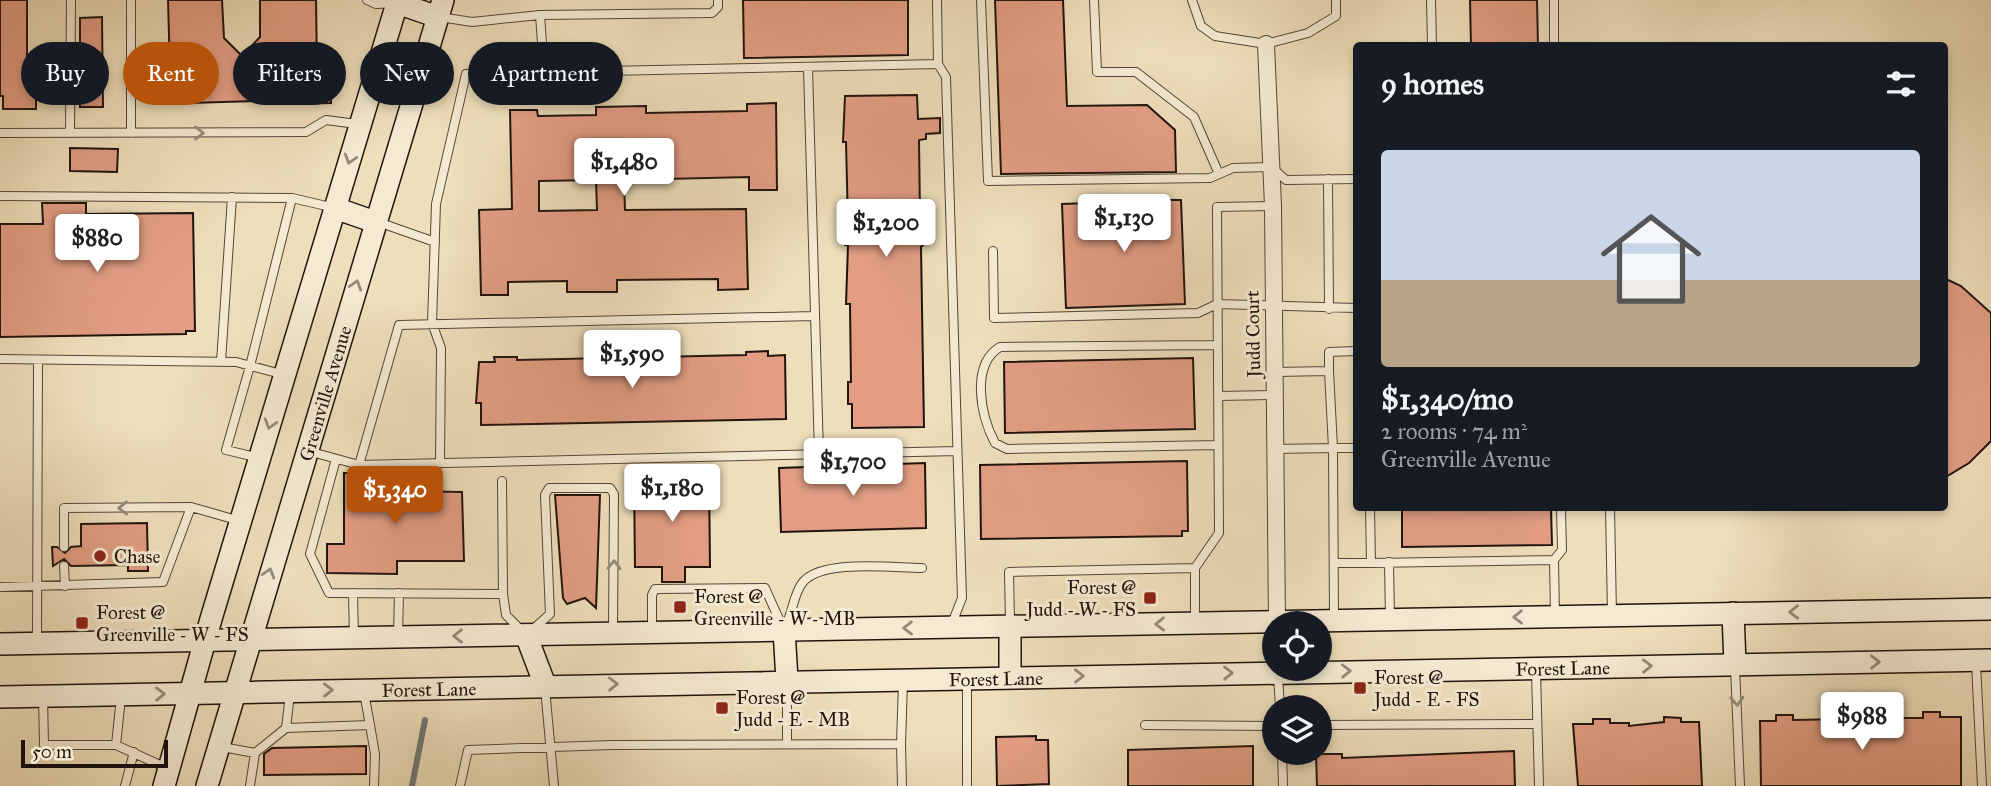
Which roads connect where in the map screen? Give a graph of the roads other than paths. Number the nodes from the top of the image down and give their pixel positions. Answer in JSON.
{"nodes":[{"id":1,"x":71,"y":0,"type":"edge"},
{"id":2,"x":131,"y":0,"type":"edge"},
{"id":3,"x":367,"y":0,"type":"edge"},
{"id":4,"x":718,"y":0,"type":"edge"},
{"id":5,"x":937,"y":0,"type":"edge"},
{"id":6,"x":981,"y":0,"type":"edge"},
{"id":7,"x":1094,"y":0,"type":"edge"},
{"id":8,"x":1192,"y":0,"type":"edge"},
{"id":9,"x":1336,"y":0,"type":"edge"},
{"id":10,"x":1431,"y":0,"type":"edge"},
{"id":11,"x":1554,"y":0,"type":"edge"},
{"id":12,"x":397,"y":1,"type":"edge"},
{"id":13,"x":440,"y":8,"type":"edge"},
{"id":14,"x":540,"y":16,"type":"junction"},
{"id":15,"x":542,"y":42,"type":"edge"},
{"id":16,"x":1432,"y":42,"type":"edge"},
{"id":17,"x":1554,"y":42,"type":"edge"},
{"id":18,"x":1266,"y":44,"type":"junction"},
{"id":19,"x":938,"y":64,"type":"junction"},
{"id":20,"x":808,"y":68,"type":"junction"},
{"id":21,"x":623,"y":70,"type":"edge"},
{"id":22,"x":468,"y":74,"type":"edge"},
{"id":23,"x":360,"y":125,"type":"junction"},
{"id":24,"x":0,"y":133,"type":"edge"},
{"id":25,"x":70,"y":133,"type":"junction"},
{"id":26,"x":131,"y":133,"type":"junction"},
{"id":27,"x":1271,"y":167,"type":"junction"},
{"id":28,"x":1219,"y":174,"type":"junction"},
{"id":29,"x":1328,"y":179,"type":"junction"},
{"id":30,"x":1353,"y":179,"type":"edge"},
{"id":31,"x":0,"y":195,"type":"edge"},
{"id":32,"x":232,"y":197,"type":"junction"},
{"id":33,"x":292,"y":198,"type":"junction"},
{"id":34,"x":1272,"y":205,"type":"junction"},
{"id":35,"x":335,"y":208,"type":"junction"},
{"id":36,"x":375,"y":222,"type":"junction"},
{"id":37,"x":435,"y":242,"type":"junction"},
{"id":38,"x":993,"y":251,"type":"dead end"},
{"id":39,"x":1217,"y":304,"type":"junction"},
{"id":40,"x":1274,"y":304,"type":"junction"},
{"id":41,"x":1353,"y":308,"type":"edge"},
{"id":42,"x":1329,"y":309,"type":"junction"},
{"id":43,"x":815,"y":316,"type":"junction"},
{"id":44,"x":432,"y":323,"type":"junction"},
{"id":45,"x":1217,"y":345,"type":"junction"},
{"id":46,"x":1353,"y":351,"type":"edge"},
{"id":47,"x":0,"y":359,"type":"edge"},
{"id":48,"x":38,"y":360,"type":"junction"},
{"id":49,"x":221,"y":362,"type":"junction"},
{"id":50,"x":250,"y":366,"type":"junction"},
{"id":51,"x":1329,"y":371,"type":"junction"},
{"id":52,"x":1275,"y":372,"type":"junction"},
{"id":53,"x":285,"y":375,"type":"junction"},
{"id":54,"x":1275,"y":395,"type":"junction"},
{"id":55,"x":1218,"y":396,"type":"junction"},
{"id":56,"x":1218,"y":444,"type":"junction"},
{"id":57,"x":1333,"y":448,"type":"junction"},
{"id":58,"x":1353,"y":448,"type":"edge"},
{"id":59,"x":1275,"y":449,"type":"junction"},
{"id":60,"x":305,"y":451,"type":"junction"},
{"id":61,"x":957,"y":451,"type":"junction"},
{"id":62,"x":819,"y":454,"type":"junction"},
{"id":63,"x":260,"y":458,"type":"junction"},
{"id":64,"x":336,"y":459,"type":"junction"},
{"id":65,"x":440,"y":463,"type":"junction"},
{"id":66,"x":359,"y":466,"type":"junction"},
{"id":67,"x":502,"y":481,"type":"dead end"},
{"id":68,"x":191,"y":507,"type":"junction"},
{"id":69,"x":1370,"y":511,"type":"edge"},
{"id":70,"x":1561,"y":511,"type":"edge"},
{"id":71,"x":1610,"y":511,"type":"edge"},
{"id":72,"x":240,"y":521,"type":"junction"},
{"id":73,"x":64,"y":547,"type":"dead end"},
{"id":74,"x":1555,"y":560,"type":"junction"},
{"id":75,"x":1389,"y":562,"type":"junction"},
{"id":76,"x":1334,"y":563,"type":"junction"},
{"id":77,"x":1371,"y":563,"type":"junction"},
{"id":78,"x":64,"y":566,"type":"dead end"},
{"id":79,"x":922,"y":568,"type":"dead end"},
{"id":80,"x":1195,"y":568,"type":"junction"},
{"id":81,"x":37,"y":586,"type":"junction"},
{"id":82,"x":65,"y":586,"type":"junction"},
{"id":83,"x":0,"y":587,"type":"edge"},
{"id":84,"x":353,"y":593,"type":"junction"},
{"id":85,"x":399,"y":593,"type":"junction"},
{"id":86,"x":503,"y":594,"type":"junction"},
{"id":87,"x":1991,"y":609,"type":"edge"},
{"id":88,"x":1277,"y":611,"type":"edge"},
{"id":89,"x":1733,"y":613,"type":"junction"},
{"id":90,"x":1612,"y":615,"type":"junction"},
{"id":91,"x":1555,"y":616,"type":"junction"},
{"id":92,"x":1390,"y":619,"type":"junction"},
{"id":93,"x":1334,"y":621,"type":"joint"},
{"id":94,"x":1262,"y":622,"type":"edge"},
{"id":95,"x":1195,"y":623,"type":"junction"},
{"id":96,"x":1010,"y":626,"type":"junction"},
{"id":97,"x":951,"y":627,"type":"junction"},
{"id":98,"x":784,"y":630,"type":"junction"},
{"id":99,"x":652,"y":633,"type":"junction"},
{"id":100,"x":613,"y":634,"type":"junction"},
{"id":101,"x":526,"y":635,"type":"junction"},
{"id":102,"x":398,"y":637,"type":"junction"},
{"id":103,"x":354,"y":638,"type":"junction"},
{"id":104,"x":249,"y":639,"type":"junction"},
{"id":105,"x":205,"y":640,"type":"junction"},
{"id":106,"x":37,"y":643,"type":"junction"},
{"id":107,"x":0,"y":644,"type":"edge"},
{"id":108,"x":1984,"y":660,"type":"edge"},
{"id":109,"x":1735,"y":664,"type":"junction"},
{"id":110,"x":1536,"y":668,"type":"junction"},
{"id":111,"x":1332,"y":670,"type":"edge"},
{"id":112,"x":1262,"y":671,"type":"edge"},
{"id":113,"x":1010,"y":677,"type":"junction"},
{"id":114,"x":967,"y":678,"type":"junction"},
{"id":115,"x":903,"y":679,"type":"junction"},
{"id":116,"x":787,"y":680,"type":"junction"},
{"id":117,"x":545,"y":685,"type":"junction"},
{"id":118,"x":363,"y":689,"type":"junction"},
{"id":119,"x":290,"y":690,"type":"junction"},
{"id":120,"x":235,"y":692,"type":"junction"},
{"id":121,"x":190,"y":693,"type":"junction"},
{"id":122,"x":121,"y":694,"type":"junction"},
{"id":123,"x":43,"y":696,"type":"junction"},
{"id":124,"x":0,"y":697,"type":"edge"},
{"id":125,"x":370,"y":724,"type":"junction"},
{"id":126,"x":1538,"y":724,"type":"junction"},
{"id":127,"x":1145,"y":725,"type":"dead end"},
{"id":128,"x":1332,"y":725,"type":"edge"},
{"id":129,"x":1262,"y":726,"type":"edge"},
{"id":130,"x":286,"y":728,"type":"junction"},
{"id":131,"x":788,"y":744,"type":"junction"},
{"id":132,"x":901,"y":744,"type":"junction"},
{"id":133,"x":116,"y":745,"type":"junction"},
{"id":134,"x":219,"y":746,"type":"junction"},
{"id":135,"x":551,"y":748,"type":"junction"},
{"id":136,"x":134,"y":751,"type":"junction"},
{"id":137,"x":255,"y":753,"type":"junction"},
{"id":138,"x":1282,"y":765,"type":"edge"},
{"id":139,"x":166,"y":777,"type":"edge"},
{"id":140,"x":125,"y":786,"type":"edge"},
{"id":141,"x":207,"y":786,"type":"edge"},
{"id":142,"x":250,"y":786,"type":"edge"},
{"id":143,"x":374,"y":786,"type":"edge"},
{"id":144,"x":460,"y":786,"type":"edge"},
{"id":145,"x":554,"y":786,"type":"edge"},
{"id":146,"x":902,"y":786,"type":"edge"},
{"id":147,"x":967,"y":786,"type":"edge"},
{"id":148,"x":1283,"y":786,"type":"edge"},
{"id":149,"x":1539,"y":786,"type":"edge"},
{"id":150,"x":1740,"y":786,"type":"edge"},
{"id":151,"x":1982,"y":786,"type":"edge"}],
"edges":[{"from":1,"to":25,"type":"lane"},
{"from":2,"to":26,"type":"lane"},
{"from":3,"to":12,"type":"lane"},
{"from":4,"to":14,"type":"lane"},
{"from":5,"to":19,"type":"lane"},
{"from":6,"to":28,"type":"lane"},
{"from":7,"to":28,"type":"lane"},
{"from":8,"to":18,"type":"lane"},
{"from":9,"to":18,"type":"lane"},
{"from":10,"to":16,"type":"lane"},
{"from":11,"to":17,"type":"lane"},
{"from":12,"to":13,"type":"main road"},
{"from":12,"to":23,"type":"main road"},
{"from":13,"to":14,"type":"lane"},
{"from":13,"to":36,"type":"main road","name":"Greenville Avenue"},
{"from":14,"to":15,"type":"lane"},
{"from":18,"to":27,"type":"street","name":"Judd Court"},
{"from":19,"to":20,"type":"lane"},
{"from":19,"to":61,"type":"lane"},
{"from":20,"to":21,"type":"lane"},
{"from":20,"to":43,"type":"lane"},
{"from":22,"to":37,"type":"lane"},
{"from":26,"to":23,"type":"lane","one_way":true},
{"from":23,"to":35,"type":"main road","one_way":true},
{"from":24,"to":25,"type":"lane"},
{"from":25,"to":26,"type":"lane"},
{"from":27,"to":28,"type":"lane"},
{"from":27,"to":29,"type":"lane"},
{"from":27,"to":34,"type":"street","name":"Judd Court"},
{"from":29,"to":30,"type":"lane"},
{"from":29,"to":42,"type":"lane"},
{"from":31,"to":32,"type":"lane"},
{"from":32,"to":33,"type":"lane"},
{"from":32,"to":49,"type":"lane"},
{"from":33,"to":35,"type":"lane"},
{"from":33,"to":50,"type":"lane"},
{"from":34,"to":39,"type":"lane"},
{"from":34,"to":40,"type":"street","name":"Judd Court"},
{"from":35,"to":36,"type":"main road"},
{"from":35,"to":53,"type":"main road"},
{"from":36,"to":37,"type":"lane"},
{"from":60,"to":36,"type":"main road","name":"Greenville Avenue","one_way":true},
{"from":37,"to":44,"type":"lane"},
{"from":38,"to":39,"type":"lane"},
{"from":39,"to":40,"type":"lane"},
{"from":39,"to":45,"type":"lane"},
{"from":40,"to":42,"type":"lane"},
{"from":40,"to":52,"type":"street","name":"Judd Court"},
{"from":41,"to":42,"type":"lane"},
{"from":43,"to":44,"type":"lane"},
{"from":43,"to":62,"type":"lane"},
{"from":44,"to":65,"type":"lane"},
{"from":44,"to":66,"type":"lane"},
{"from":45,"to":55,"type":"lane"},
{"from":45,"to":56,"type":"lane"},
{"from":46,"to":51,"type":"lane"},
{"from":47,"to":48,"type":"lane"},
{"from":48,"to":49,"type":"lane"},
{"from":48,"to":81,"type":"lane"},
{"from":49,"to":50,"type":"lane"},
{"from":50,"to":53,"type":"lane"},
{"from":50,"to":63,"type":"lane"},
{"from":51,"to":52,"type":"lane"},
{"from":51,"to":57,"type":"lane"},
{"from":52,"to":54,"type":"street","name":"Judd Court"},
{"from":53,"to":63,"type":"main road","one_way":true},
{"from":54,"to":55,"type":"lane"},
{"from":54,"to":59,"type":"street","name":"Judd Court"},
{"from":55,"to":56,"type":"lane"},
{"from":56,"to":80,"type":"lane"},
{"from":57,"to":58,"type":"lane"},
{"from":57,"to":59,"type":"lane"},
{"from":57,"to":76,"type":"lane"},
{"from":59,"to":88,"type":"street","name":"Judd Court"},
{"from":60,"to":64,"type":"lane"},
{"from":104,"to":60,"type":"main road","name":"Greenville Avenue","one_way":true},
{"from":61,"to":62,"type":"lane"},
{"from":61,"to":97,"type":"lane"},
{"from":62,"to":65,"type":"lane"},
{"from":63,"to":72,"type":"main road"},
{"from":64,"to":66,"type":"lane"},
{"from":64,"to":84,"type":"lane"},
{"from":65,"to":66,"type":"lane"},
{"from":67,"to":86,"type":"lane"},
{"from":68,"to":72,"type":"lane"},
{"from":68,"to":73,"type":"lane","one_way":true},
{"from":68,"to":82,"type":"lane"},
{"from":69,"to":77,"type":"lane"},
{"from":70,"to":74,"type":"lane"},
{"from":71,"to":90,"type":"lane"},
{"from":72,"to":105,"type":"main road"},
{"from":74,"to":75,"type":"lane"},
{"from":74,"to":91,"type":"lane"},
{"from":75,"to":77,"type":"lane"},
{"from":75,"to":92,"type":"lane"},
{"from":76,"to":77,"type":"lane"},
{"from":76,"to":93,"type":"lane"},
{"from":78,"to":82,"type":"lane"},
{"from":79,"to":98,"type":"lane"},
{"from":80,"to":95,"type":"lane"},
{"from":80,"to":96,"type":"lane"},
{"from":81,"to":82,"type":"lane"},
{"from":81,"to":83,"type":"lane"},
{"from":81,"to":106,"type":"lane"},
{"from":84,"to":85,"type":"lane"},
{"from":84,"to":103,"type":"lane"},
{"from":85,"to":86,"type":"lane"},
{"from":85,"to":102,"type":"lane"},
{"from":86,"to":101,"type":"lane"},
{"from":87,"to":89,"type":"main road","one_way":true},
{"from":89,"to":90,"type":"main road"},
{"from":89,"to":109,"type":"main road"},
{"from":90,"to":91,"type":"main road"},
{"from":91,"to":92,"type":"main road","one_way":true},
{"from":92,"to":93,"type":"main road"},
{"from":94,"to":95,"type":"main road"},
{"from":95,"to":96,"type":"main road","one_way":true},
{"from":96,"to":97,"type":"main road"},
{"from":96,"to":113,"type":"main road"},
{"from":97,"to":98,"type":"main road","one_way":true},
{"from":98,"to":99,"type":"main road"},
{"from":98,"to":99,"type":"lane"},
{"from":98,"to":116,"type":"main road"},
{"from":99,"to":100,"type":"main road"},
{"from":100,"to":101,"type":"main road"},
{"from":100,"to":101,"type":"lane","one_way":true},
{"from":101,"to":102,"type":"main road","one_way":true},
{"from":101,"to":117,"type":"main road"},
{"from":102,"to":103,"type":"main road"},
{"from":103,"to":104,"type":"main road"},
{"from":104,"to":105,"type":"main road"},
{"from":104,"to":120,"type":"main road","name":"Greenville Avenue"},
{"from":105,"to":106,"type":"main road"},
{"from":105,"to":121,"type":"main road"},
{"from":106,"to":107,"type":"main road"},
{"from":109,"to":108,"type":"main road","name":"Forest Lane","one_way":true},
{"from":108,"to":151,"type":"lane"},
{"from":110,"to":109,"type":"main road","name":"Forest Lane","one_way":true},
{"from":109,"to":150,"type":"lane","one_way":true},
{"from":111,"to":110,"type":"main road","name":"Forest Lane","one_way":true},
{"from":110,"to":126,"type":"lane"},
{"from":113,"to":112,"type":"main road","name":"Forest Lane","one_way":true},
{"from":113,"to":114,"type":"main road","name":"Forest Lane"},
{"from":114,"to":115,"type":"main road","name":"Forest Lane"},
{"from":114,"to":147,"type":"lane"},
{"from":115,"to":116,"type":"main road","name":"Forest Lane"},
{"from":115,"to":132,"type":"lane"},
{"from":117,"to":116,"type":"main road","name":"Forest Lane","one_way":true},
{"from":116,"to":131,"type":"lane"},
{"from":117,"to":118,"type":"main road","name":"Forest Lane"},
{"from":117,"to":135,"type":"lane"},
{"from":119,"to":118,"type":"main road","name":"Forest Lane","one_way":true},
{"from":118,"to":125,"type":"lane"},
{"from":119,"to":120,"type":"main road","name":"Forest Lane"},
{"from":119,"to":130,"type":"lane"},
{"from":120,"to":121,"type":"main road","name":"Forest Lane"},
{"from":120,"to":134,"type":"main road","name":"Greenville Avenue"},
{"from":122,"to":121,"type":"main road","name":"Forest Lane","one_way":true},
{"from":121,"to":139,"type":"main road"},
{"from":122,"to":123,"type":"main road","name":"Forest Lane"},
{"from":122,"to":133,"type":"lane"},
{"from":123,"to":124,"type":"main road","name":"Forest Lane"},
{"from":123,"to":133,"type":"lane"},
{"from":125,"to":130,"type":"lane"},
{"from":125,"to":143,"type":"lane"},
{"from":126,"to":128,"type":"lane"},
{"from":126,"to":149,"type":"lane"},
{"from":127,"to":129,"type":"lane"},
{"from":130,"to":137,"type":"lane"},
{"from":131,"to":132,"type":"lane"},
{"from":131,"to":135,"type":"lane"},
{"from":132,"to":146,"type":"lane"},
{"from":133,"to":136,"type":"lane"},
{"from":134,"to":137,"type":"lane"},
{"from":134,"to":141,"type":"main road","name":"Greenville Avenue"},
{"from":135,"to":144,"type":"lane"},
{"from":135,"to":145,"type":"lane"},
{"from":136,"to":139,"type":"lane"},
{"from":136,"to":140,"type":"lane"},
{"from":137,"to":142,"type":"lane"},
{"from":138,"to":148,"type":"lane"}]}
